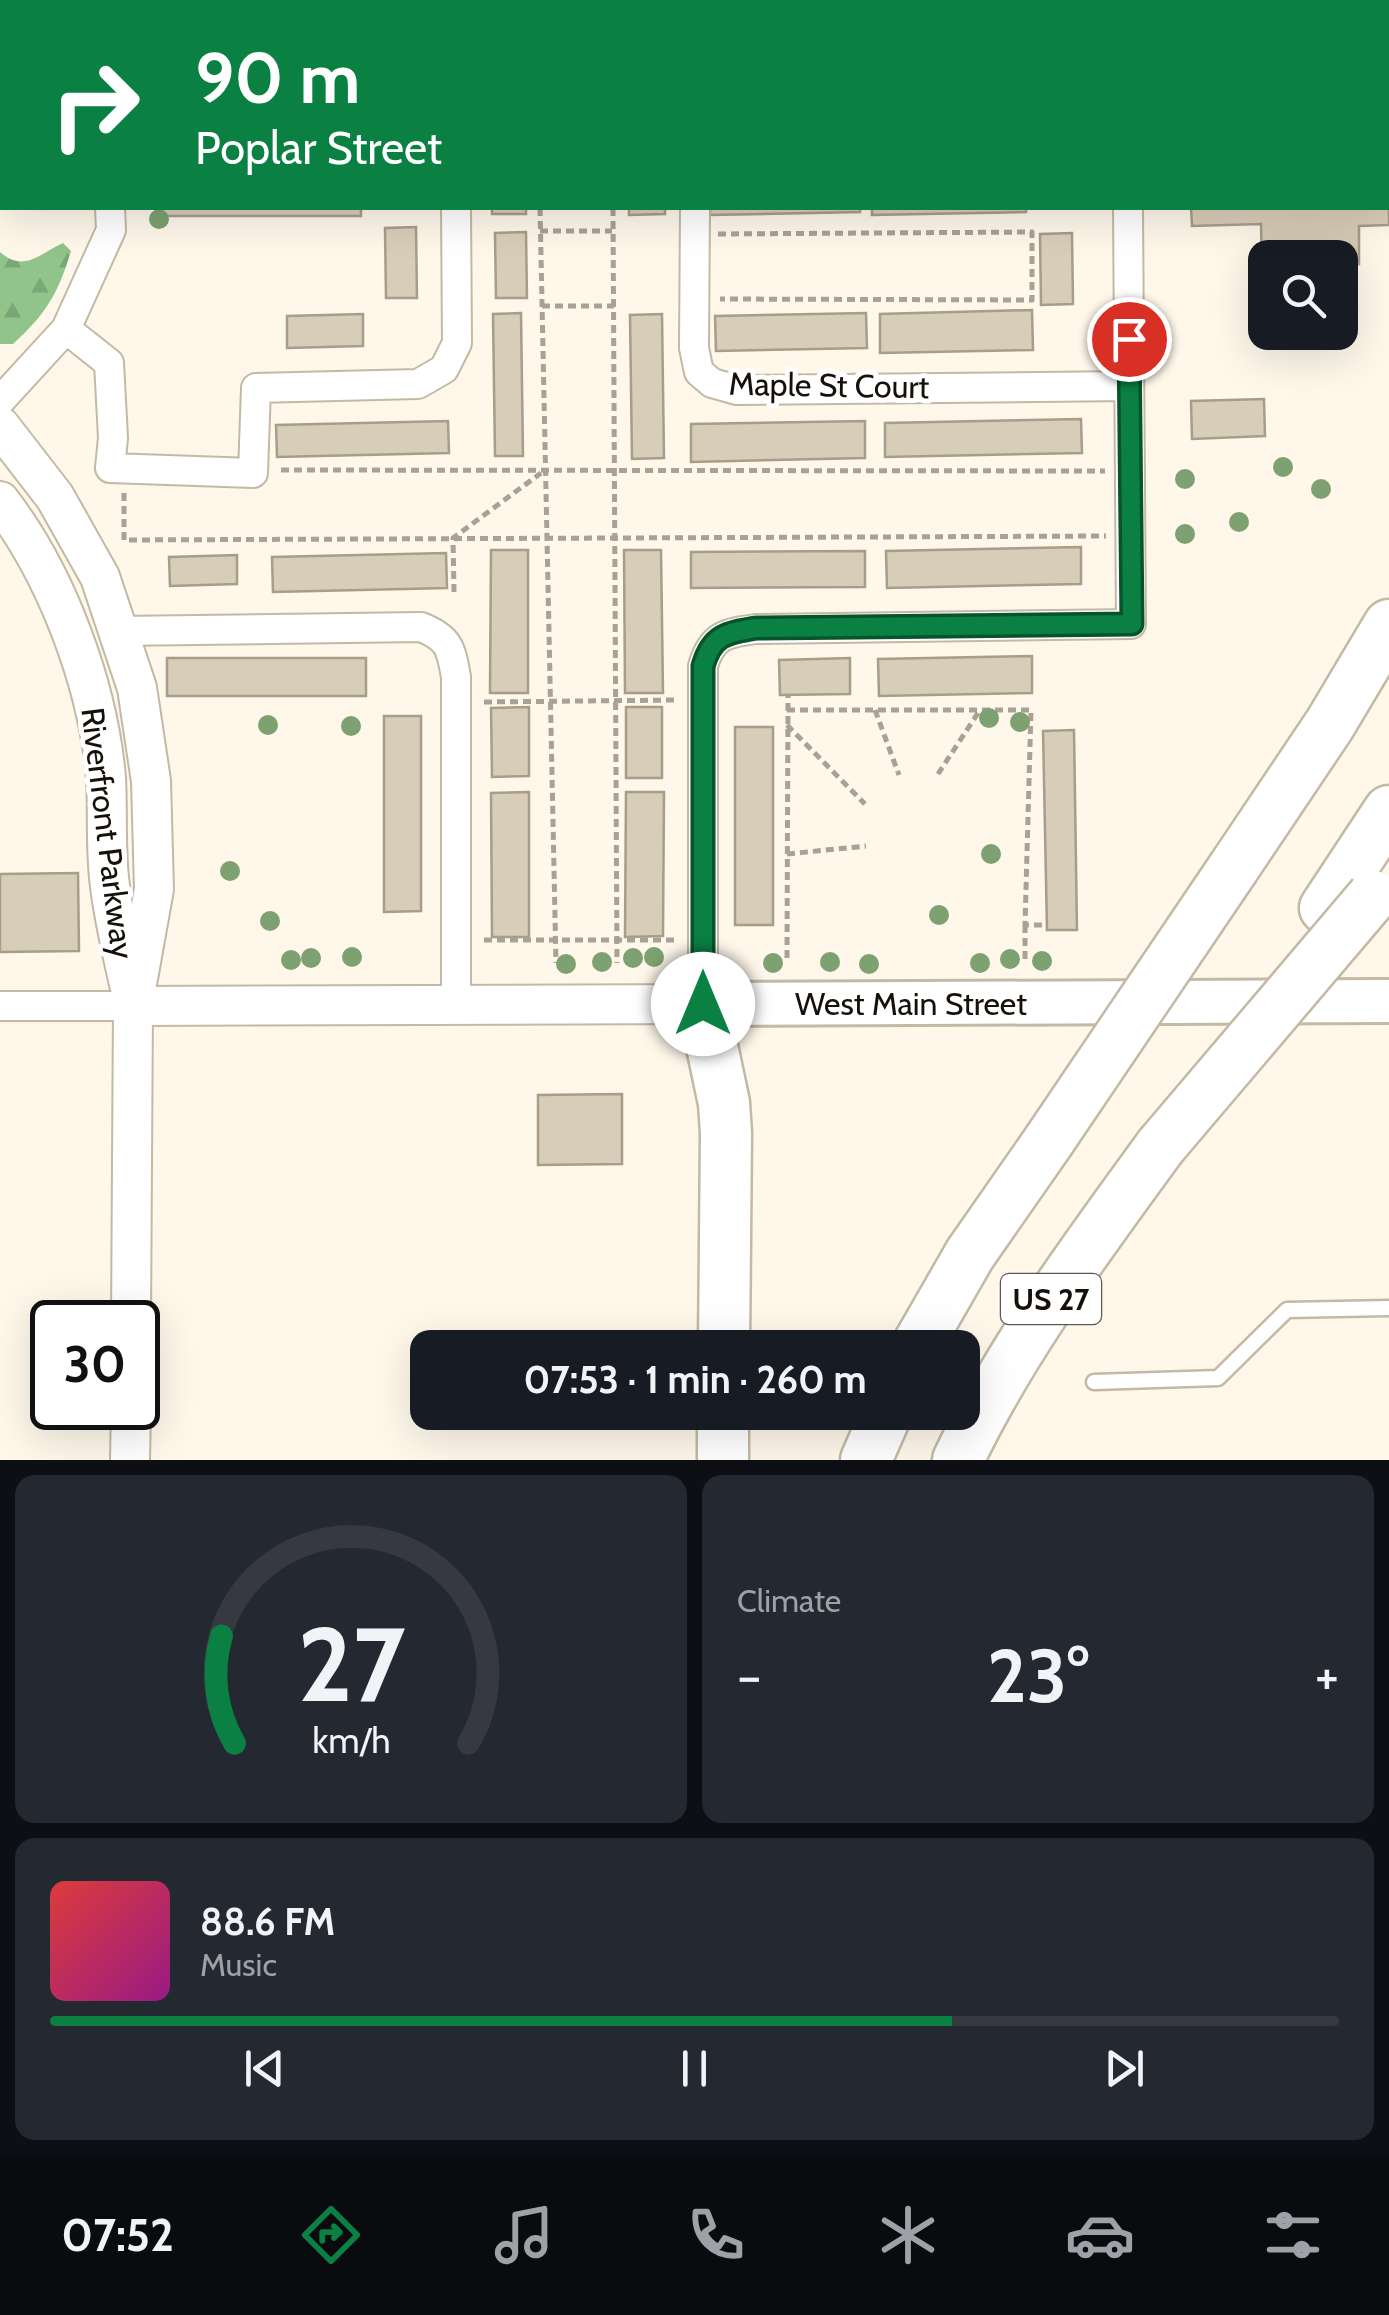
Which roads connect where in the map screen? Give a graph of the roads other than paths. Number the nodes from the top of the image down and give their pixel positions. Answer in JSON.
{"nodes":[{"id":1,"x":110,"y":210,"type":"edge"},
{"id":2,"x":456,"y":210,"type":"edge"},
{"id":3,"x":695,"y":210,"type":"edge"},
{"id":4,"x":1128,"y":210,"type":"edge"},
{"id":5,"x":66,"y":330,"type":"junction"},
{"id":6,"x":1129,"y":386,"type":"junction"},
{"id":7,"x":0,"y":401,"type":"edge"},
{"id":8,"x":0,"y":426,"type":"edge"},
{"id":9,"x":0,"y":501,"type":"edge"},
{"id":10,"x":1389,"y":626,"type":"edge"},
{"id":11,"x":118,"y":631,"type":"junction"},
{"id":12,"x":1389,"y":811,"type":"edge"},
{"id":13,"x":1381,"y":888,"type":"edge"},
{"id":14,"x":1389,"y":1001,"type":"edge"},
{"id":15,"x":703,"y":1004,"type":"junction"},
{"id":16,"x":456,"y":1005,"type":"junction"},
{"id":17,"x":0,"y":1006,"type":"edge"},
{"id":18,"x":133,"y":1006,"type":"junction"},
{"id":19,"x":1160,"y":1148,"type":"junction"},
{"id":20,"x":131,"y":1300,"type":"edge"},
{"id":21,"x":1389,"y":1308,"type":"edge"},
{"id":22,"x":724,"y":1330,"type":"edge"},
{"id":23,"x":926,"y":1330,"type":"edge"},
{"id":24,"x":1094,"y":1382,"type":"dead end"},
{"id":25,"x":130,"y":1430,"type":"edge"},
{"id":26,"x":723,"y":1430,"type":"edge"},
{"id":27,"x":879,"y":1430,"type":"edge"},
{"id":28,"x":130,"y":1460,"type":"edge"},
{"id":29,"x":723,"y":1460,"type":"edge"},
{"id":30,"x":866,"y":1460,"type":"edge"},
{"id":31,"x":958,"y":1460,"type":"edge"}],
"edges":[{"from":1,"to":5,"type":"street"},
{"from":2,"to":5,"type":"street"},
{"from":3,"to":6,"type":"street","name":"Maple St Court"},
{"from":4,"to":6,"type":"street"},
{"from":5,"to":7,"type":"street"},
{"from":6,"to":15,"type":"street"},
{"from":8,"to":11,"type":"main road","name":"Riverfront Parkway"},
{"from":9,"to":18,"type":"main road","name":"Riverfront Parkway"},
{"from":10,"to":23,"type":"highway","number":"US 27","bridge":true},
{"from":11,"to":16,"type":"street"},
{"from":11,"to":18,"type":"main road","name":"Riverfront Parkway"},
{"from":12,"to":19,"type":"highway","number":"US 27","bridge":true},
{"from":13,"to":19,"type":"highway","bridge":true},
{"from":14,"to":15,"type":"main road","name":"West Main Street"},
{"from":15,"to":16,"type":"main road","name":"West Main Street"},
{"from":15,"to":22,"type":"highway"},
{"from":16,"to":18,"type":"main road","name":"West Main Street"},
{"from":17,"to":18,"type":"street"},
{"from":18,"to":20,"type":"main road","name":"Riverfront Parkway"},
{"from":19,"to":31,"type":"highway","number":"US 27"},
{"from":21,"to":24,"type":"lane"},
{"from":25,"to":28,"type":"main road"},
{"from":26,"to":29,"type":"highway"},
{"from":27,"to":30,"type":"highway"}]}
